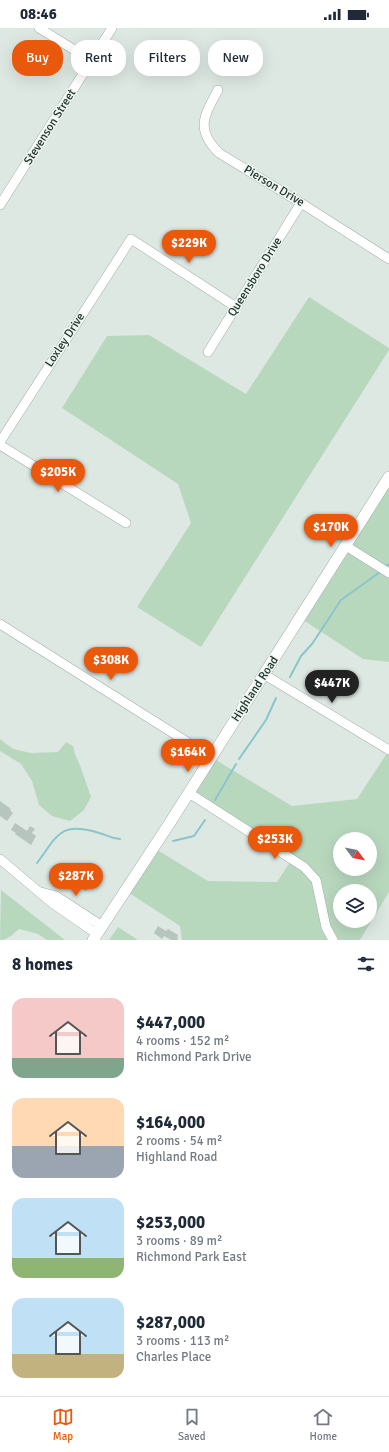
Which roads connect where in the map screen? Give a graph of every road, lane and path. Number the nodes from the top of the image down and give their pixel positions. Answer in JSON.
{"nodes":[{"id":1,"x":39,"y":28,"type":"edge"},
{"id":2,"x":112,"y":28,"type":"edge"},
{"id":3,"x":105,"y":40,"type":"edge"},
{"id":4,"x":71,"y":48,"type":"edge"},
{"id":5,"x":82,"y":76,"type":"edge"},
{"id":6,"x":218,"y":90,"type":"dead end"},
{"id":7,"x":301,"y":203,"type":"junction"},
{"id":8,"x":0,"y":205,"type":"edge"},
{"id":9,"x":389,"y":259,"type":"edge"},
{"id":10,"x":236,"y":306,"type":"junction"},
{"id":11,"x":208,"y":352,"type":"dead end"},
{"id":12,"x":0,"y":443,"type":"edge"},
{"id":13,"x":389,"y":477,"type":"edge"},
{"id":14,"x":126,"y":524,"type":"dead end"},
{"id":15,"x":346,"y":546,"type":"junction"},
{"id":16,"x":389,"y":573,"type":"edge"},
{"id":17,"x":0,"y":624,"type":"edge"},
{"id":18,"x":265,"y":675,"type":"junction"},
{"id":19,"x":389,"y":750,"type":"edge"},
{"id":20,"x":211,"y":757,"type":"junction"},
{"id":21,"x":189,"y":793,"type":"junction"},
{"id":22,"x":0,"y":859,"type":"edge"},
{"id":23,"x":97,"y":933,"type":"edge"},
{"id":24,"x":333,"y":940,"type":"edge"}],
"edges":[{"from":1,"to":4,"type":"street"},
{"from":2,"to":3,"type":"street","name":"Stevenson Street"},
{"from":5,"to":8,"type":"street","name":"Stevenson Street"},
{"from":6,"to":7,"type":"street","name":"Pierson Drive"},
{"from":7,"to":9,"type":"street","name":"Pierson Drive"},
{"from":7,"to":10,"type":"street","name":"Queensboro Drive"},
{"from":10,"to":11,"type":"street","name":"Queensboro Drive"},
{"from":10,"to":12,"type":"street","name":"Loxley Drive"},
{"from":12,"to":14,"type":"street"},
{"from":13,"to":15,"type":"street","name":"Highland Road"},
{"from":15,"to":16,"type":"street"},
{"from":15,"to":18,"type":"street","name":"Highland Road"},
{"from":17,"to":20,"type":"street"},
{"from":18,"to":19,"type":"street"},
{"from":18,"to":20,"type":"street","name":"Highland Road"},
{"from":20,"to":21,"type":"street","name":"Highland Road"},
{"from":21,"to":23,"type":"street","name":"Highland Road"},
{"from":21,"to":24,"type":"street"},
{"from":22,"to":23,"type":"street"}]}
